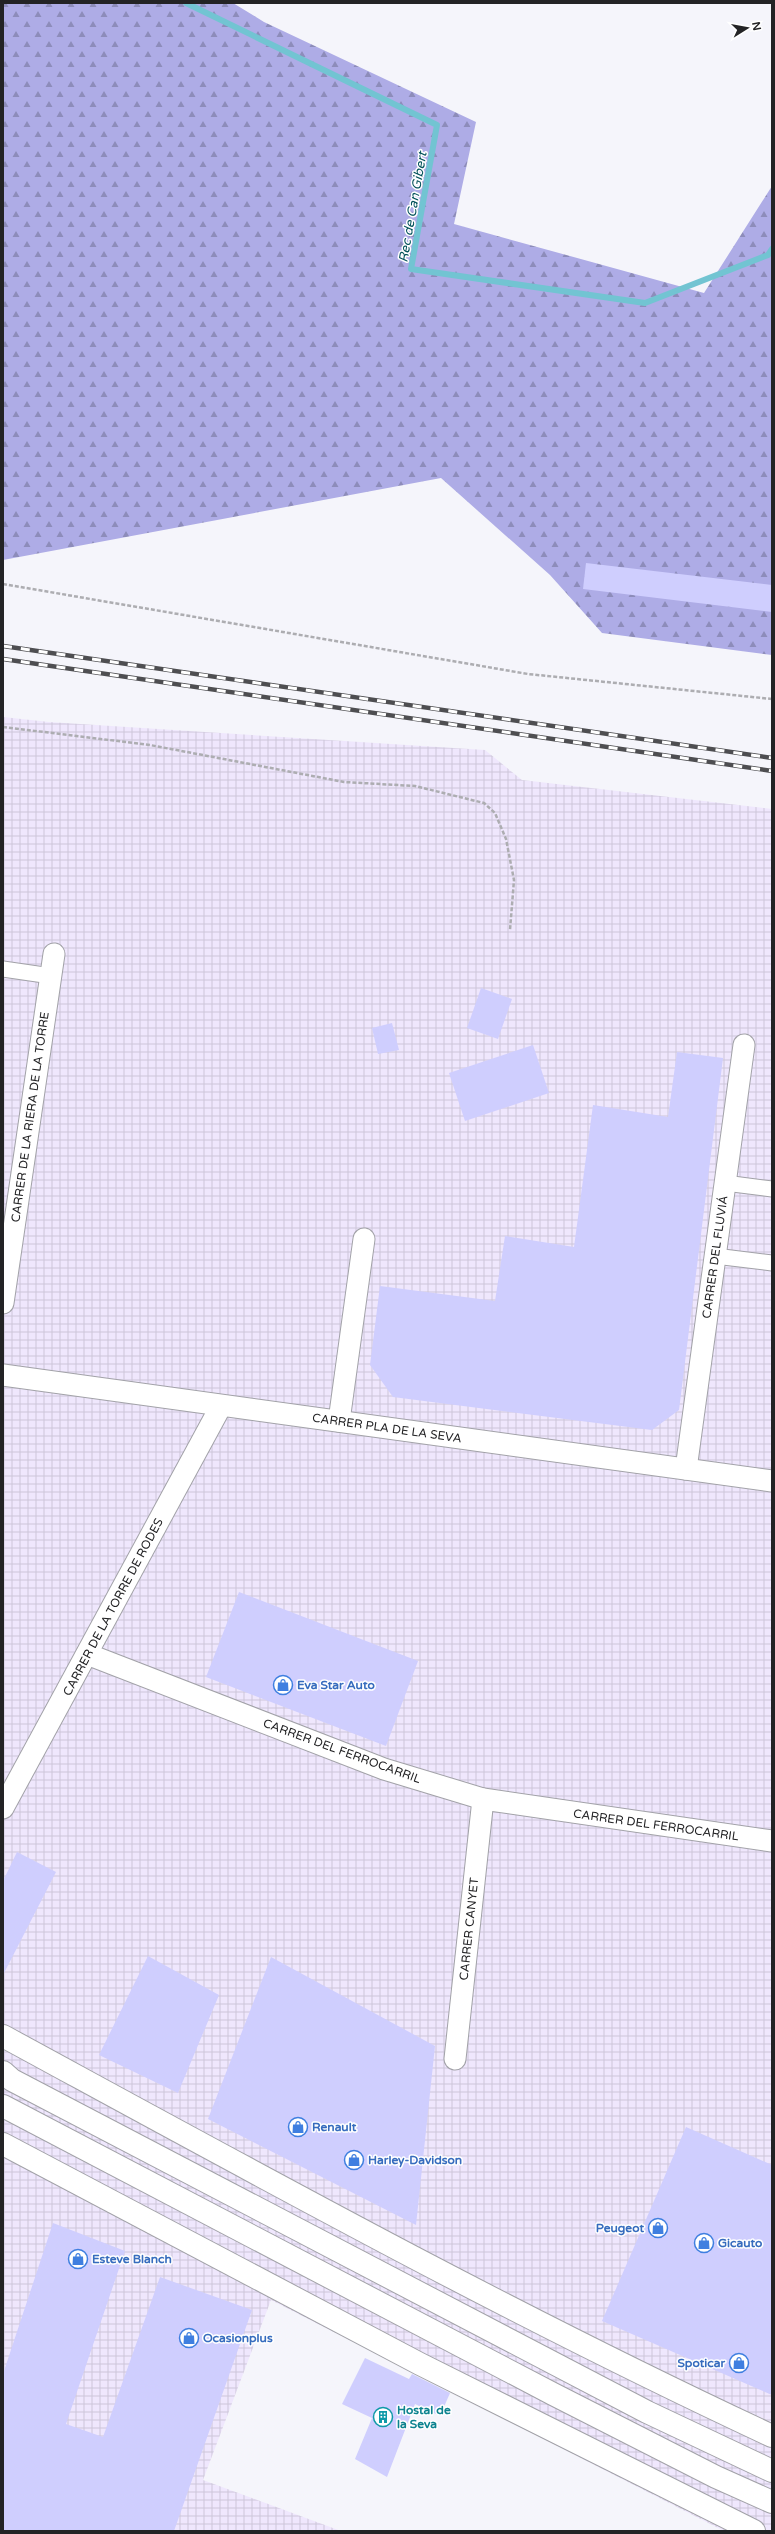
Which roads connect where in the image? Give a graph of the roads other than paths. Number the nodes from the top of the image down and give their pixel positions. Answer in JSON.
{"nodes":[{"id":1,"x":54,"y":954,"type":"dead end"},
{"id":2,"x":3,"y":969,"type":"edge"},
{"id":3,"x":51,"y":976,"type":"junction"},
{"id":4,"x":744,"y":1045,"type":"dead end"},
{"id":5,"x":725,"y":1183,"type":"junction"},
{"id":6,"x":772,"y":1189,"type":"edge"},
{"id":7,"x":364,"y":1239,"type":"dead end"},
{"id":8,"x":715,"y":1256,"type":"junction"},
{"id":9,"x":772,"y":1264,"type":"edge"},
{"id":10,"x":3,"y":1303,"type":"edge"},
{"id":11,"x":3,"y":1375,"type":"edge"},
{"id":12,"x":222,"y":1406,"type":"junction"},
{"id":13,"x":339,"y":1421,"type":"junction"},
{"id":14,"x":686,"y":1469,"type":"junction"},
{"id":15,"x":772,"y":1481,"type":"edge"},
{"id":16,"x":87,"y":1654,"type":"junction"},
{"id":17,"x":484,"y":1799,"type":"junction"},
{"id":18,"x":3,"y":1808,"type":"edge"},
{"id":19,"x":772,"y":1841,"type":"edge"},
{"id":20,"x":3,"y":2036,"type":"edge"},
{"id":21,"x":455,"y":2059,"type":"dead end"},
{"id":22,"x":3,"y":2072,"type":"edge"},
{"id":23,"x":3,"y":2106,"type":"edge"},
{"id":24,"x":3,"y":2144,"type":"edge"},
{"id":25,"x":772,"y":2436,"type":"edge"},
{"id":26,"x":772,"y":2471,"type":"edge"},
{"id":27,"x":772,"y":2502,"type":"edge"},
{"id":28,"x":754,"y":2531,"type":"edge"}],
"edges":[{"from":1,"to":3,"type":"street","name":"CARRER DE LA RIERA DE LA TORRE"},
{"from":2,"to":3,"type":"street"},
{"from":3,"to":10,"type":"street","name":"CARRER DE LA RIERA DE LA TORRE"},
{"from":4,"to":5,"type":"street","name":"CARRER DEL FLUVIÁ"},
{"from":5,"to":6,"type":"street"},
{"from":5,"to":8,"type":"street","name":"CARRER DEL FLUVIÁ"},
{"from":7,"to":13,"type":"street"},
{"from":8,"to":9,"type":"street"},
{"from":8,"to":14,"type":"street","name":"CARRER DEL FLUVIÁ"},
{"from":11,"to":12,"type":"street","name":"CARRER PLA DE LA SEVA"},
{"from":12,"to":13,"type":"street","name":"CARRER PLA DE LA SEVA"},
{"from":12,"to":16,"type":"street","name":"CARRER DE LA TORRE DE RODES"},
{"from":13,"to":14,"type":"street","name":"CARRER PLA DE LA SEVA"},
{"from":14,"to":15,"type":"street","name":"CARRER PLA DE LA SEVA"},
{"from":16,"to":17,"type":"street","name":"CARRER DEL FERROCARRIL"},
{"from":16,"to":18,"type":"street","name":"CARRER DE LA TORRE DE RODES"},
{"from":17,"to":19,"type":"street","name":"CARRER DEL FERROCARRIL"},
{"from":17,"to":21,"type":"street","name":"CARRER CANYET"},
{"from":20,"to":25,"type":"main road"},
{"from":22,"to":26,"type":"main road"},
{"from":23,"to":27,"type":"main road"},
{"from":24,"to":28,"type":"main road"}]}
